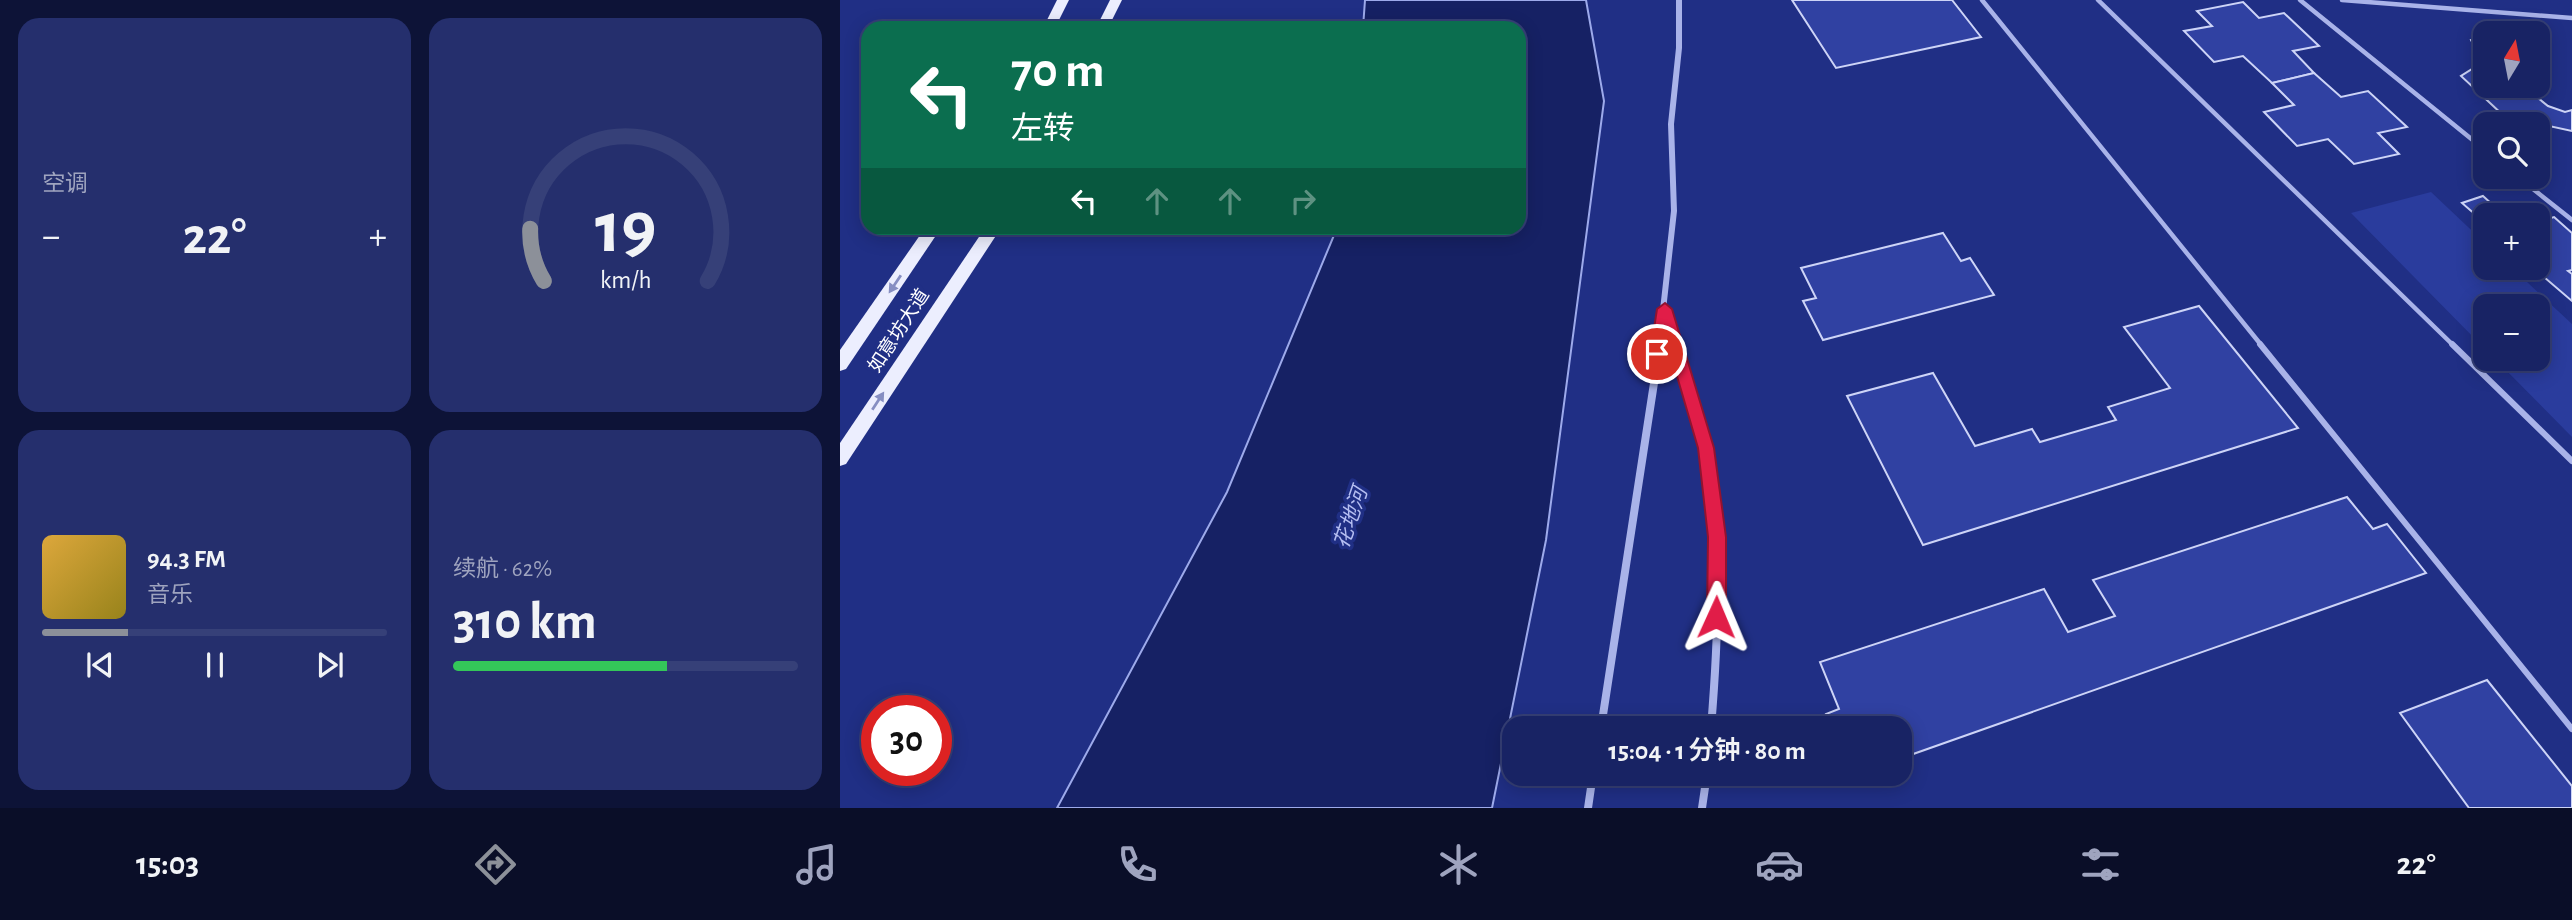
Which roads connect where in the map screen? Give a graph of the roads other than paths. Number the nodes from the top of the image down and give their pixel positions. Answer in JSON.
{"nodes":[{"id":1,"x":1063,"y":0,"type":"edge"},
{"id":2,"x":1116,"y":0,"type":"edge"},
{"id":3,"x":1679,"y":0,"type":"edge"},
{"id":4,"x":1982,"y":0,"type":"edge"},
{"id":5,"x":2098,"y":0,"type":"edge"},
{"id":6,"x":2300,"y":0,"type":"edge"},
{"id":7,"x":2342,"y":0,"type":"edge"},
{"id":8,"x":2572,"y":18,"type":"edge"},
{"id":9,"x":1052,"y":21,"type":"edge"},
{"id":10,"x":1106,"y":21,"type":"edge"},
{"id":11,"x":2473,"y":140,"type":"edge"},
{"id":12,"x":2533,"y":189,"type":"edge"},
{"id":13,"x":2572,"y":220,"type":"edge"},
{"id":14,"x":928,"y":235,"type":"edge"},
{"id":15,"x":988,"y":235,"type":"edge"},
{"id":16,"x":1665,"y":309,"type":"junction"},
{"id":17,"x":840,"y":364,"type":"edge"},
{"id":18,"x":840,"y":458,"type":"edge"},
{"id":19,"x":2572,"y":461,"type":"edge"},
{"id":20,"x":1603,"y":716,"type":"edge"},
{"id":21,"x":1713,"y":716,"type":"edge"},
{"id":22,"x":2572,"y":729,"type":"edge"},
{"id":23,"x":1591,"y":786,"type":"edge"},
{"id":24,"x":1705,"y":786,"type":"edge"},
{"id":25,"x":1588,"y":808,"type":"edge"},
{"id":26,"x":1702,"y":808,"type":"edge"}],
"edges":[{"from":1,"to":9,"type":"main road"},
{"from":2,"to":10,"type":"main road"},
{"from":3,"to":16,"type":"street"},
{"from":4,"to":22,"type":"lane"},
{"from":5,"to":19,"type":"lane"},
{"from":6,"to":11,"type":"lane"},
{"from":7,"to":8,"type":"lane"},
{"from":12,"to":13,"type":"lane"},
{"from":14,"to":17,"type":"main road","name":"如意坊大道","one_way":true},
{"from":18,"to":15,"type":"main road","name":"如意坊大道","one_way":true},
{"from":16,"to":20,"type":"street"},
{"from":16,"to":21,"type":"street"},
{"from":23,"to":25,"type":"street"},
{"from":24,"to":26,"type":"street"}]}
